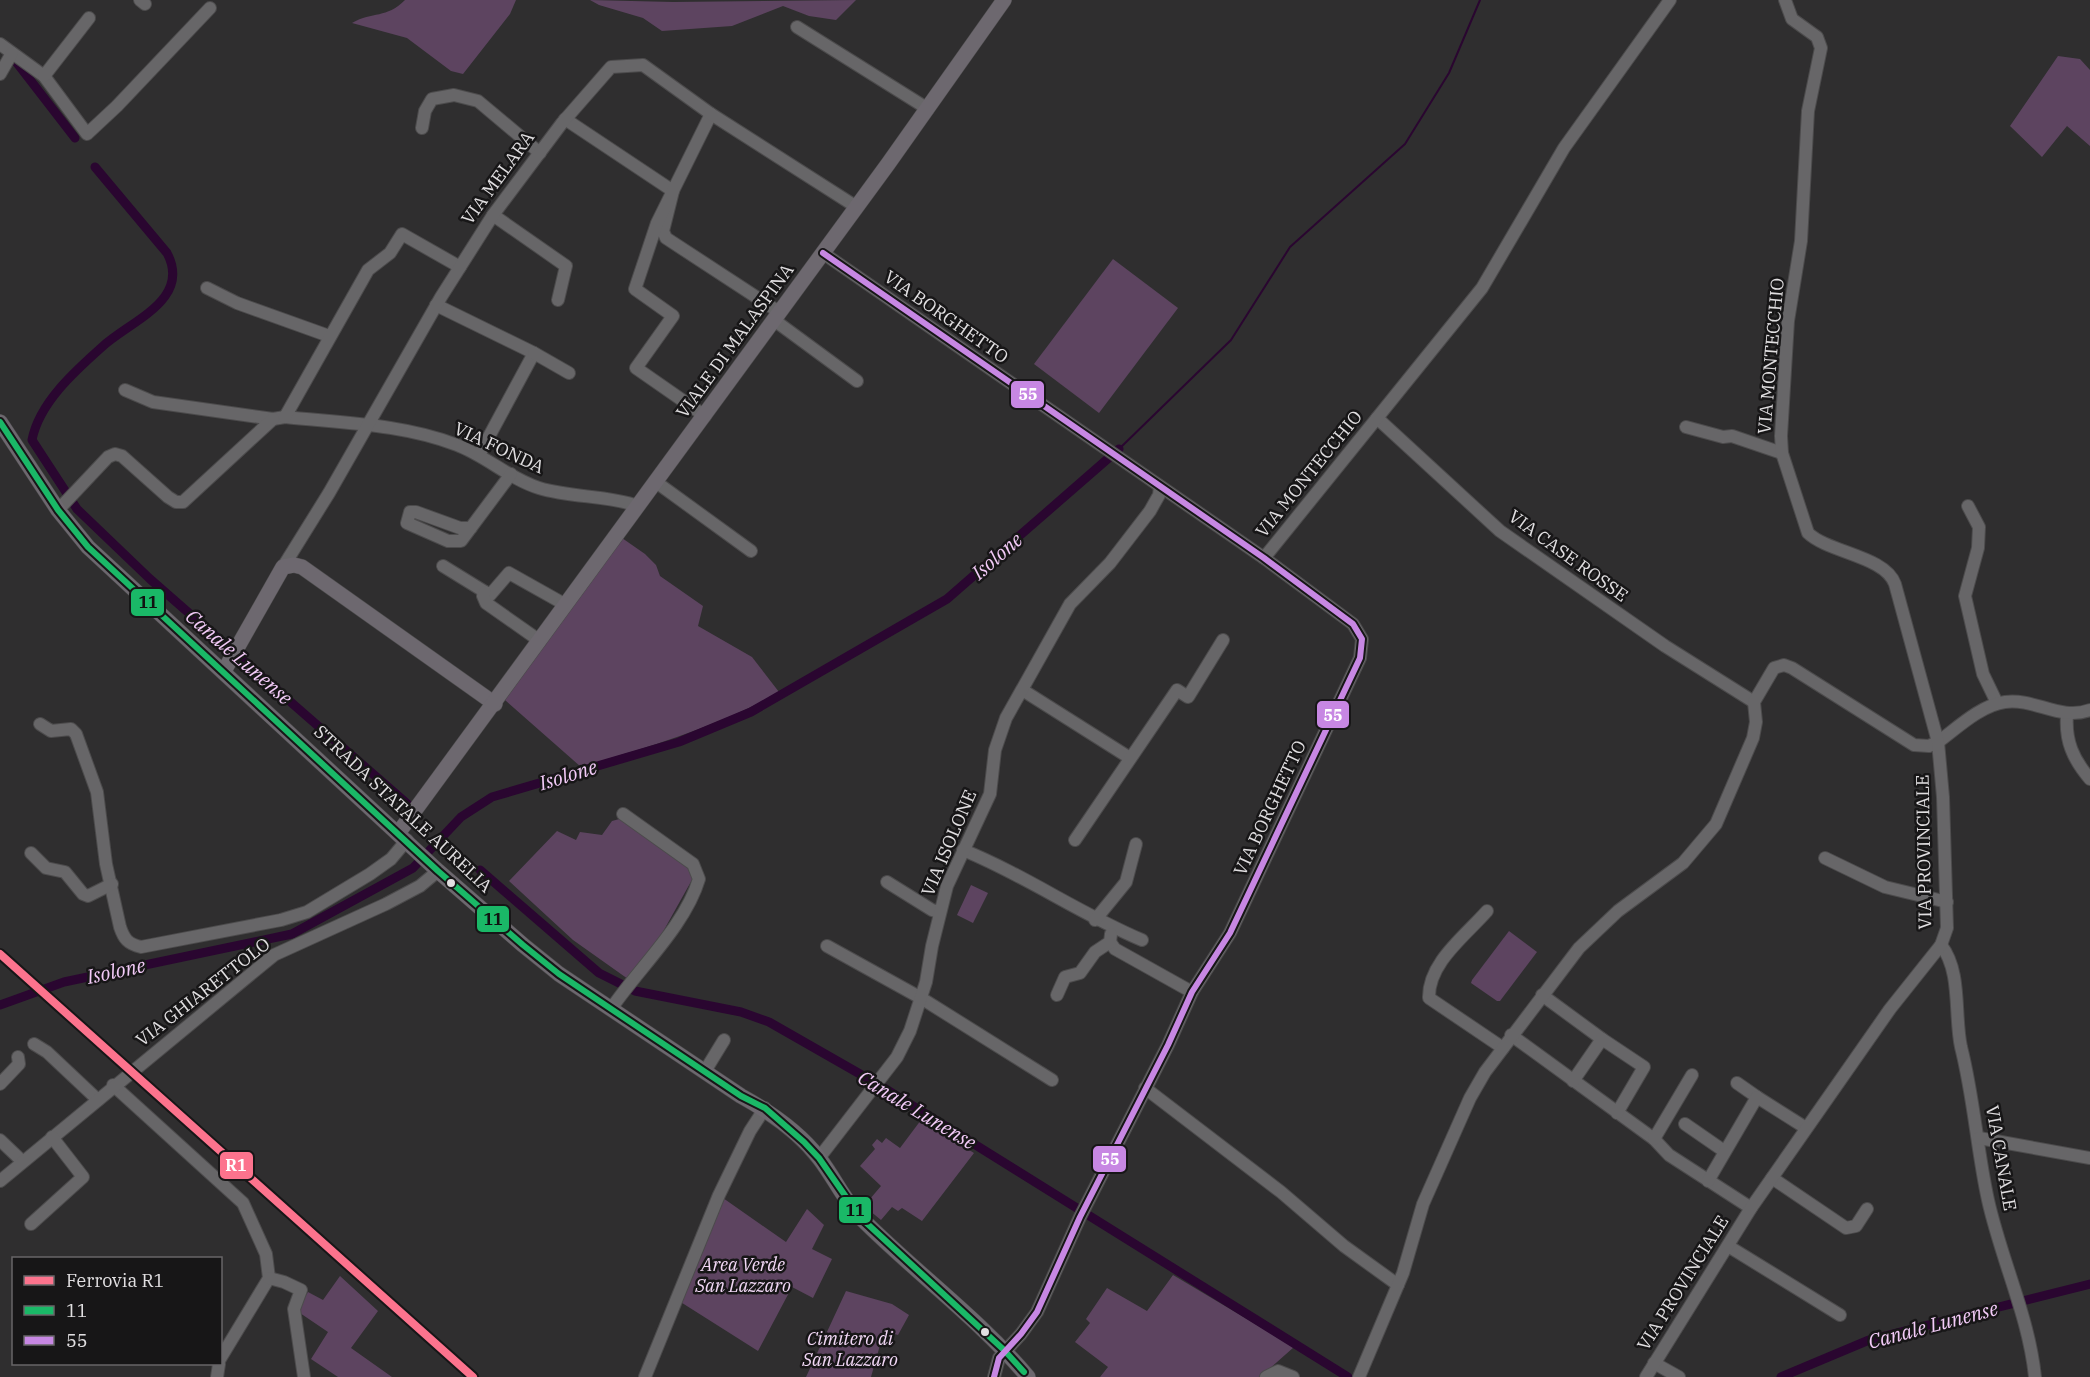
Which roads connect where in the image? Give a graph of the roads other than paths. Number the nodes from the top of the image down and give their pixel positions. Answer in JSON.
{"nodes":[{"id":1,"x":1004,"y":0,"type":"edge"},
{"id":2,"x":1670,"y":0,"type":"edge"},
{"id":3,"x":1785,"y":0,"type":"edge"},
{"id":4,"x":210,"y":8,"type":"dead end"},
{"id":5,"x":89,"y":18,"type":"dead end"},
{"id":6,"x":797,"y":27,"type":"dead end"},
{"id":7,"x":0,"y":44,"type":"edge"},
{"id":8,"x":12,"y":53,"type":"junction"},
{"id":9,"x":0,"y":74,"type":"edge"},
{"id":10,"x":44,"y":76,"type":"junction"},
{"id":11,"x":927,"y":109,"type":"junction"},
{"id":12,"x":711,"y":114,"type":"junction"},
{"id":13,"x":566,"y":119,"type":"junction"},
{"id":14,"x":422,"y":128,"type":"dead end"},
{"id":15,"x":540,"y":153,"type":"junction"},
{"id":16,"x":673,"y":192,"type":"junction"},
{"id":17,"x":855,"y":206,"type":"junction"},
{"id":18,"x":493,"y":215,"type":"junction"},
{"id":19,"x":822,"y":253,"type":"junction"},
{"id":20,"x":460,"y":267,"type":"junction"},
{"id":21,"x":207,"y":288,"type":"dead end"},
{"id":22,"x":558,"y":300,"type":"dead end"},
{"id":23,"x":436,"y":305,"type":"junction"},
{"id":24,"x":776,"y":316,"type":"junction"},
{"id":25,"x":329,"y":336,"type":"junction"},
{"id":26,"x":534,"y":354,"type":"junction"},
{"id":27,"x":569,"y":373,"type":"dead end"},
{"id":28,"x":857,"y":381,"type":"dead end"},
{"id":29,"x":125,"y":390,"type":"dead end"},
{"id":30,"x":705,"y":416,"type":"junction"},
{"id":31,"x":279,"y":418,"type":"junction"},
{"id":32,"x":1377,"y":418,"type":"junction"},
{"id":33,"x":0,"y":422,"type":"edge"},
{"id":34,"x":368,"y":425,"type":"junction"},
{"id":35,"x":1686,"y":427,"type":"dead end"},
{"id":36,"x":1782,"y":453,"type":"junction"},
{"id":37,"x":479,"y":455,"type":"junction"},
{"id":38,"x":511,"y":474,"type":"junction"},
{"id":39,"x":656,"y":482,"type":"junction"},
{"id":40,"x":1160,"y":487,"type":"junction"},
{"id":41,"x":638,"y":506,"type":"junction"},
{"id":42,"x":1968,"y":506,"type":"dead end"},
{"id":43,"x":61,"y":507,"type":"junction"},
{"id":44,"x":471,"y":528,"type":"dead end"},
{"id":45,"x":300,"y":542,"type":"junction"},
{"id":46,"x":751,"y":551,"type":"dead end"},
{"id":47,"x":1264,"y":558,"type":"junction"},
{"id":48,"x":443,"y":566,"type":"dead end"},
{"id":49,"x":283,"y":567,"type":"junction"},
{"id":50,"x":302,"y":567,"type":"junction"},
{"id":51,"x":485,"y":592,"type":"junction"},
{"id":52,"x":566,"y":605,"type":"junction"},
{"id":53,"x":1223,"y":640,"type":"dead end"},
{"id":54,"x":540,"y":641,"type":"junction"},
{"id":55,"x":231,"y":659,"type":"junction"},
{"id":56,"x":1023,"y":691,"type":"junction"},
{"id":57,"x":1754,"y":702,"type":"junction"},
{"id":58,"x":1997,"y":703,"type":"junction"},
{"id":59,"x":495,"y":704,"type":"junction"},
{"id":60,"x":2090,"y":710,"type":"edge"},
{"id":61,"x":2067,"y":715,"type":"junction"},
{"id":62,"x":40,"y":724,"type":"dead end"},
{"id":63,"x":1938,"y":742,"type":"junction"},
{"id":64,"x":1130,"y":758,"type":"junction"},
{"id":65,"x":2090,"y":779,"type":"edge"},
{"id":66,"x":623,"y":814,"type":"dead end"},
{"id":67,"x":405,"y":838,"type":"junction"},
{"id":68,"x":1075,"y":840,"type":"dead end"},
{"id":69,"x":1136,"y":844,"type":"dead end"},
{"id":70,"x":963,"y":850,"type":"junction"},
{"id":71,"x":31,"y":853,"type":"dead end"},
{"id":72,"x":1825,"y":858,"type":"dead end"},
{"id":73,"x":436,"y":869,"type":"junction"},
{"id":74,"x":887,"y":882,"type":"dead end"},
{"id":75,"x":112,"y":884,"type":"junction"},
{"id":76,"x":1947,"y":902,"type":"junction"},
{"id":77,"x":1487,"y":911,"type":"dead end"},
{"id":78,"x":939,"y":912,"type":"junction"},
{"id":79,"x":1095,"y":920,"type":"junction"},
{"id":80,"x":1112,"y":927,"type":"junction"},
{"id":81,"x":1142,"y":940,"type":"dead end"},
{"id":82,"x":1110,"y":942,"type":"junction"},
{"id":83,"x":1941,"y":945,"type":"junction"},
{"id":84,"x":827,"y":946,"type":"dead end"},
{"id":85,"x":1191,"y":992,"type":"junction"},
{"id":86,"x":1057,"y":995,"type":"dead end"},
{"id":87,"x":1542,"y":995,"type":"junction"},
{"id":88,"x":921,"y":998,"type":"junction"},
{"id":89,"x":611,"y":1009,"type":"junction"},
{"id":90,"x":1511,"y":1035,"type":"junction"},
{"id":91,"x":1602,"y":1039,"type":"junction"},
{"id":92,"x":724,"y":1040,"type":"dead end"},
{"id":93,"x":34,"y":1044,"type":"dead end"},
{"id":94,"x":1503,"y":1048,"type":"junction"},
{"id":95,"x":18,"y":1057,"type":"dead end"},
{"id":96,"x":705,"y":1071,"type":"junction"},
{"id":97,"x":1692,"y":1075,"type":"dead end"},
{"id":98,"x":1052,"y":1080,"type":"dead end"},
{"id":99,"x":1573,"y":1081,"type":"junction"},
{"id":100,"x":1737,"y":1083,"type":"dead end"},
{"id":101,"x":0,"y":1084,"type":"edge"},
{"id":102,"x":113,"y":1085,"type":"junction"},
{"id":103,"x":1146,"y":1088,"type":"junction"},
{"id":104,"x":1757,"y":1097,"type":"junction"},
{"id":105,"x":98,"y":1100,"type":"junction"},
{"id":106,"x":765,"y":1108,"type":"junction"},
{"id":107,"x":1617,"y":1113,"type":"junction"},
{"id":108,"x":1684,"y":1124,"type":"dead end"},
{"id":109,"x":1806,"y":1128,"type":"junction"},
{"id":110,"x":52,"y":1137,"type":"junction"},
{"id":111,"x":1979,"y":1138,"type":"junction"},
{"id":112,"x":1654,"y":1139,"type":"junction"},
{"id":113,"x":0,"y":1140,"type":"edge"},
{"id":114,"x":1724,"y":1151,"type":"junction"},
{"id":115,"x":819,"y":1158,"type":"junction"},
{"id":116,"x":2090,"y":1158,"type":"edge"},
{"id":117,"x":22,"y":1161,"type":"junction"},
{"id":118,"x":1772,"y":1178,"type":"junction"},
{"id":119,"x":0,"y":1181,"type":"edge"},
{"id":120,"x":1708,"y":1181,"type":"junction"},
{"id":121,"x":1751,"y":1209,"type":"junction"},
{"id":122,"x":1868,"y":1209,"type":"dead end"},
{"id":123,"x":31,"y":1224,"type":"dead end"},
{"id":124,"x":1728,"y":1246,"type":"junction"},
{"id":125,"x":269,"y":1278,"type":"junction"},
{"id":126,"x":1398,"y":1285,"type":"junction"},
{"id":127,"x":1840,"y":1315,"type":"dead end"},
{"id":128,"x":1004,"y":1350,"type":"junction"},
{"id":129,"x":222,"y":1356,"type":"edge"},
{"id":130,"x":1654,"y":1363,"type":"junction"},
{"id":131,"x":304,"y":1377,"type":"edge"},
{"id":132,"x":645,"y":1377,"type":"edge"},
{"id":133,"x":994,"y":1377,"type":"edge"},
{"id":134,"x":1028,"y":1377,"type":"edge"},
{"id":135,"x":1266,"y":1377,"type":"edge"},
{"id":136,"x":1293,"y":1377,"type":"edge"},
{"id":137,"x":1359,"y":1377,"type":"edge"},
{"id":138,"x":1646,"y":1377,"type":"edge"},
{"id":139,"x":1679,"y":1377,"type":"edge"},
{"id":140,"x":2035,"y":1377,"type":"edge"}],
"edges":[{"from":1,"to":11,"type":"main road","name":"VIALE DI MALASPINA"},
{"from":2,"to":32,"type":"street","name":"VIA MONTECCHIO"},
{"from":3,"to":36,"type":"street","name":"VIA MONTECCHIO"},
{"from":4,"to":10,"type":"street"},
{"from":5,"to":10,"type":"street"},
{"from":6,"to":11,"type":"street"},
{"from":7,"to":8,"type":"street"},
{"from":8,"to":9,"type":"street"},
{"from":8,"to":10,"type":"street"},
{"from":11,"to":17,"type":"main road","name":"VIALE DI MALASPINA"},
{"from":12,"to":13,"type":"street","name":"VIA MELARA"},
{"from":12,"to":16,"type":"street"},
{"from":12,"to":17,"type":"street","name":"VIA MELARA"},
{"from":13,"to":15,"type":"street","name":"VIA MELARA"},
{"from":13,"to":16,"type":"street"},
{"from":14,"to":15,"type":"street"},
{"from":15,"to":18,"type":"street","name":"VIA MELARA"},
{"from":16,"to":24,"type":"street"},
{"from":16,"to":30,"type":"street"},
{"from":17,"to":19,"type":"main road","name":"VIALE DI MALASPINA"},
{"from":18,"to":20,"type":"street","name":"VIA MELARA"},
{"from":18,"to":22,"type":"street"},
{"from":19,"to":24,"type":"main road","name":"VIALE DI MALASPINA"},
{"from":19,"to":40,"type":"street","name":"VIA BORGHETTO"},
{"from":20,"to":23,"type":"street","name":"VIA MELARA"},
{"from":20,"to":25,"type":"street"},
{"from":21,"to":25,"type":"street"},
{"from":23,"to":26,"type":"street"},
{"from":23,"to":34,"type":"street","name":"VIA MELARA"},
{"from":24,"to":28,"type":"street"},
{"from":24,"to":30,"type":"main road","name":"VIALE DI MALASPINA"},
{"from":25,"to":31,"type":"street"},
{"from":26,"to":27,"type":"street"},
{"from":26,"to":37,"type":"street"},
{"from":29,"to":31,"type":"street","name":"VIA FONDA"},
{"from":30,"to":39,"type":"main road","name":"VIALE DI MALASPINA"},
{"from":31,"to":34,"type":"street","name":"VIA FONDA"},
{"from":31,"to":43,"type":"street"},
{"from":32,"to":47,"type":"street","name":"VIA MONTECCHIO"},
{"from":32,"to":57,"type":"street","name":"VIA CASE ROSSE"},
{"from":33,"to":43,"type":"main road","name":"STRADA STATALE AURELIA"},
{"from":34,"to":37,"type":"street","name":"VIA FONDA"},
{"from":34,"to":45,"type":"street","name":"VIA MELARA"},
{"from":35,"to":36,"type":"street"},
{"from":36,"to":63,"type":"street","name":"VIA MONTECCHIO"},
{"from":37,"to":38,"type":"street","name":"VIA FONDA"},
{"from":38,"to":41,"type":"street","name":"VIA FONDA"},
{"from":38,"to":44,"type":"street"},
{"from":39,"to":41,"type":"main road","name":"VIALE DI MALASPINA"},
{"from":39,"to":46,"type":"street"},
{"from":40,"to":47,"type":"street","name":"VIA BORGHETTO"},
{"from":40,"to":56,"type":"street","name":"VIA ISOLONE"},
{"from":41,"to":52,"type":"main road","name":"VIALE DI MALASPINA"},
{"from":42,"to":58,"type":"street"},
{"from":43,"to":55,"type":"main road","name":"STRADA STATALE AURELIA"},
{"from":45,"to":49,"type":"street","name":"VIA MELARA"},
{"from":45,"to":50,"type":"street"},
{"from":47,"to":85,"type":"street","name":"VIA BORGHETTO"},
{"from":48,"to":51,"type":"street"},
{"from":49,"to":50,"type":"main road"},
{"from":49,"to":55,"type":"main road","name":"VIA MELARA"},
{"from":50,"to":59,"type":"main road"},
{"from":51,"to":52,"type":"street"},
{"from":51,"to":54,"type":"street"},
{"from":52,"to":54,"type":"main road","name":"VIALE DI MALASPINA"},
{"from":53,"to":64,"type":"street"},
{"from":54,"to":59,"type":"main road","name":"VIALE DI MALASPINA"},
{"from":55,"to":67,"type":"main road","name":"STRADA STATALE AURELIA"},
{"from":56,"to":64,"type":"street"},
{"from":56,"to":70,"type":"street","name":"VIA ISOLONE"},
{"from":57,"to":63,"type":"street"},
{"from":57,"to":87,"type":"street"},
{"from":58,"to":61,"type":"street"},
{"from":58,"to":63,"type":"street"},
{"from":59,"to":67,"type":"main road","name":"VIALE DI MALASPINA"},
{"from":60,"to":61,"type":"street"},
{"from":61,"to":65,"type":"street"},
{"from":62,"to":75,"type":"street"},
{"from":63,"to":76,"type":"street","name":"VIA PROVINCIALE"},
{"from":64,"to":68,"type":"street"},
{"from":66,"to":89,"type":"street"},
{"from":67,"to":73,"type":"main road","name":"STRADA STATALE AURELIA"},
{"from":67,"to":75,"type":"street"},
{"from":69,"to":79,"type":"street"},
{"from":70,"to":78,"type":"street","name":"VIA ISOLONE"},
{"from":70,"to":79,"type":"street"},
{"from":71,"to":75,"type":"street"},
{"from":72,"to":76,"type":"street"},
{"from":73,"to":89,"type":"main road","name":"STRADA STATALE AURELIA"},
{"from":73,"to":102,"type":"street","name":"VIA GHIARETTOLO"},
{"from":74,"to":78,"type":"street"},
{"from":76,"to":83,"type":"street","name":"VIA PROVINCIALE"},
{"from":77,"to":94,"type":"street"},
{"from":78,"to":88,"type":"street","name":"VIA ISOLONE"},
{"from":79,"to":80,"type":"street"},
{"from":80,"to":81,"type":"street"},
{"from":80,"to":82,"type":"street"},
{"from":82,"to":85,"type":"street"},
{"from":82,"to":86,"type":"street"},
{"from":83,"to":109,"type":"street","name":"VIA PROVINCIALE"},
{"from":83,"to":111,"type":"street","name":"VIA CANALE"},
{"from":84,"to":88,"type":"street"},
{"from":85,"to":103,"type":"street","name":"VIA BORGHETTO"},
{"from":87,"to":90,"type":"street"},
{"from":87,"to":91,"type":"street"},
{"from":88,"to":98,"type":"street"},
{"from":88,"to":115,"type":"street","name":"VIA ISOLONE"},
{"from":89,"to":96,"type":"main road","name":"STRADA STATALE AURELIA"},
{"from":90,"to":94,"type":"street"},
{"from":90,"to":99,"type":"street","name":"VIA PROVINCIALE"},
{"from":91,"to":99,"type":"street"},
{"from":91,"to":107,"type":"street"},
{"from":92,"to":96,"type":"street"},
{"from":93,"to":105,"type":"street"},
{"from":94,"to":126,"type":"street"},
{"from":95,"to":101,"type":"street"},
{"from":96,"to":106,"type":"main road","name":"STRADA STATALE AURELIA"},
{"from":97,"to":112,"type":"street"},
{"from":99,"to":107,"type":"street","name":"VIA PROVINCIALE"},
{"from":100,"to":104,"type":"street"},
{"from":102,"to":105,"type":"street","name":"VIA GHIARETTOLO"},
{"from":102,"to":125,"type":"street"},
{"from":103,"to":126,"type":"street"},
{"from":103,"to":128,"type":"street","name":"VIA BORGHETTO"},
{"from":104,"to":109,"type":"street"},
{"from":104,"to":114,"type":"street"},
{"from":105,"to":110,"type":"street","name":"VIA GHIARETTOLO"},
{"from":106,"to":115,"type":"main road","name":"STRADA STATALE AURELIA"},
{"from":106,"to":132,"type":"street"},
{"from":107,"to":112,"type":"street","name":"VIA PROVINCIALE"},
{"from":108,"to":114,"type":"street"},
{"from":109,"to":118,"type":"street","name":"VIA PROVINCIALE"},
{"from":110,"to":117,"type":"street","name":"VIA GHIARETTOLO"},
{"from":110,"to":123,"type":"street"},
{"from":111,"to":116,"type":"street"},
{"from":111,"to":140,"type":"street","name":"VIA CANALE"},
{"from":112,"to":120,"type":"street","name":"VIA PROVINCIALE"},
{"from":113,"to":117,"type":"street"},
{"from":114,"to":120,"type":"street"},
{"from":115,"to":128,"type":"main road","name":"STRADA STATALE AURELIA"},
{"from":117,"to":119,"type":"street","name":"VIA GHIARETTOLO"},
{"from":118,"to":121,"type":"street","name":"VIA PROVINCIALE"},
{"from":118,"to":122,"type":"street"},
{"from":120,"to":121,"type":"street","name":"VIA PROVINCIALE"},
{"from":121,"to":124,"type":"street","name":"VIA PROVINCIALE"},
{"from":124,"to":127,"type":"street"},
{"from":124,"to":130,"type":"street","name":"VIA PROVINCIALE"},
{"from":125,"to":129,"type":"street"},
{"from":125,"to":131,"type":"street"},
{"from":126,"to":137,"type":"street"},
{"from":128,"to":133,"type":"street"},
{"from":128,"to":134,"type":"main road","name":"STRADA STATALE AURELIA"},
{"from":130,"to":138,"type":"street","name":"VIA PROVINCIALE"},
{"from":130,"to":139,"type":"street"},
{"from":135,"to":136,"type":"street"}]}
